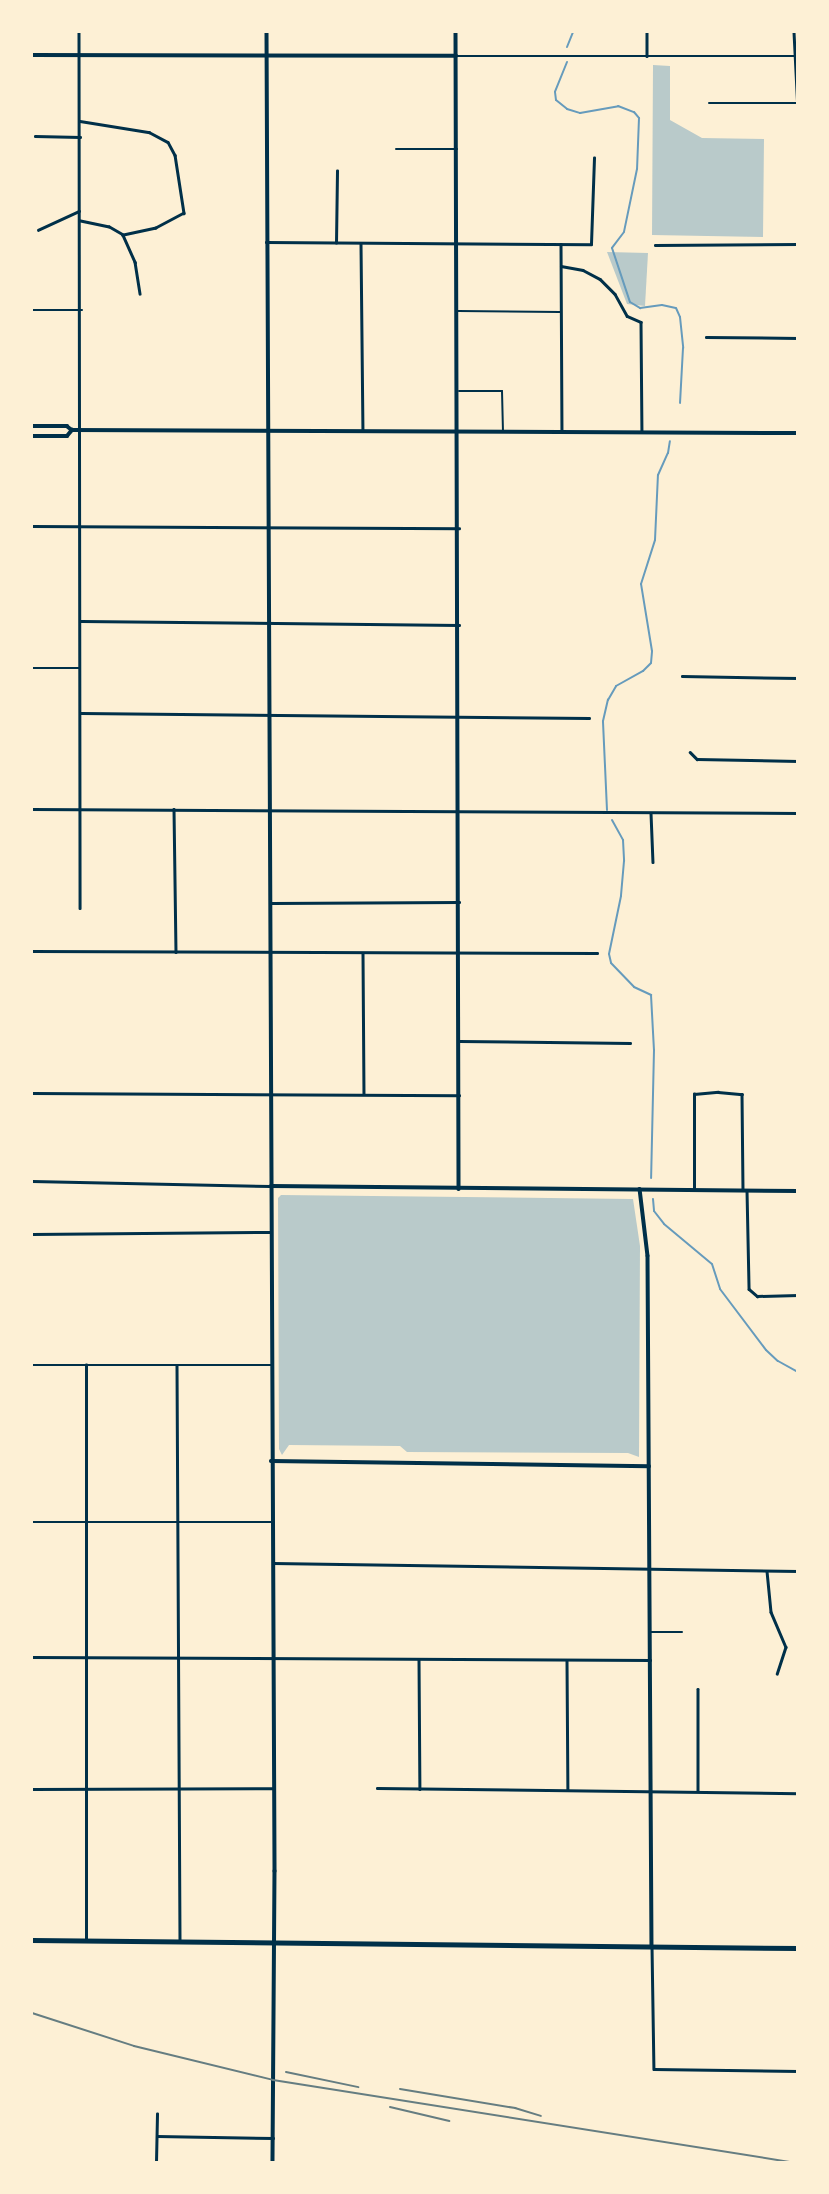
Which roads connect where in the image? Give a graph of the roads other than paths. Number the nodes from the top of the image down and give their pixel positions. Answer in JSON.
{"nodes":[{"id":1,"x":79,"y":32,"type":"edge"},
{"id":2,"x":267,"y":32,"type":"edge"},
{"id":3,"x":456,"y":32,"type":"edge"},
{"id":4,"x":647,"y":32,"type":"edge"},
{"id":5,"x":794,"y":32,"type":"edge"},
{"id":6,"x":267,"y":54,"type":"junction"},
{"id":7,"x":32,"y":55,"type":"edge"},
{"id":8,"x":80,"y":55,"type":"junction"},
{"id":9,"x":456,"y":56,"type":"junction"},
{"id":10,"x":647,"y":56,"type":"junction"},
{"id":11,"x":796,"y":56,"type":"edge"},
{"id":12,"x":709,"y":103,"type":"dead end"},
{"id":13,"x":796,"y":103,"type":"junction"},
{"id":14,"x":797,"y":111,"type":"edge"},
{"id":15,"x":80,"y":121,"type":"junction"},
{"id":16,"x":35,"y":136,"type":"dead end"},
{"id":17,"x":80,"y":137,"type":"junction"},
{"id":18,"x":396,"y":149,"type":"dead end"},
{"id":19,"x":457,"y":149,"type":"junction"},
{"id":20,"x":594,"y":158,"type":"dead end"},
{"id":21,"x":337,"y":171,"type":"dead end"},
{"id":22,"x":80,"y":211,"type":"junction"},
{"id":23,"x":80,"y":221,"type":"junction"},
{"id":24,"x":38,"y":230,"type":"dead end"},
{"id":25,"x":123,"y":235,"type":"junction"},
{"id":26,"x":266,"y":242,"type":"junction"},
{"id":27,"x":336,"y":243,"type":"junction"},
{"id":28,"x":361,"y":244,"type":"junction"},
{"id":29,"x":456,"y":244,"type":"junction"},
{"id":30,"x":561,"y":244,"type":"junction"},
{"id":31,"x":797,"y":244,"type":"edge"},
{"id":32,"x":655,"y":245,"type":"dead end"},
{"id":33,"x":561,"y":266,"type":"junction"},
{"id":34,"x":140,"y":294,"type":"dead end"},
{"id":35,"x":32,"y":310,"type":"edge"},
{"id":36,"x":82,"y":310,"type":"junction"},
{"id":37,"x":458,"y":311,"type":"junction"},
{"id":38,"x":562,"y":312,"type":"junction"},
{"id":39,"x":706,"y":337,"type":"dead end"},
{"id":40,"x":797,"y":338,"type":"edge"},
{"id":41,"x":458,"y":391,"type":"junction"},
{"id":42,"x":32,"y":426,"type":"edge"},
{"id":43,"x":80,"y":428,"type":"junction"},
{"id":44,"x":270,"y":429,"type":"junction"},
{"id":45,"x":72,"y":430,"type":"junction"},
{"id":46,"x":363,"y":431,"type":"junction"},
{"id":47,"x":458,"y":431,"type":"junction"},
{"id":48,"x":503,"y":432,"type":"junction"},
{"id":49,"x":562,"y":432,"type":"junction"},
{"id":50,"x":642,"y":432,"type":"junction"},
{"id":51,"x":797,"y":433,"type":"edge"},
{"id":52,"x":32,"y":436,"type":"edge"},
{"id":53,"x":32,"y":526,"type":"edge"},
{"id":54,"x":81,"y":526,"type":"junction"},
{"id":55,"x":271,"y":527,"type":"junction"},
{"id":56,"x":459,"y":528,"type":"junction"},
{"id":57,"x":81,"y":621,"type":"junction"},
{"id":58,"x":271,"y":625,"type":"junction"},
{"id":59,"x":459,"y":625,"type":"junction"},
{"id":60,"x":32,"y":668,"type":"edge"},
{"id":61,"x":79,"y":668,"type":"junction"},
{"id":62,"x":681,"y":677,"type":"dead end"},
{"id":63,"x":797,"y":678,"type":"edge"},
{"id":64,"x":80,"y":713,"type":"junction"},
{"id":65,"x":458,"y":715,"type":"junction"},
{"id":66,"x":271,"y":716,"type":"junction"},
{"id":67,"x":589,"y":718,"type":"dead end"},
{"id":68,"x":690,"y":752,"type":"dead end"},
{"id":69,"x":797,"y":761,"type":"edge"},
{"id":70,"x":32,"y":809,"type":"edge"},
{"id":71,"x":174,"y":809,"type":"junction"},
{"id":72,"x":271,"y":809,"type":"junction"},
{"id":73,"x":80,"y":810,"type":"junction"},
{"id":74,"x":459,"y":811,"type":"junction"},
{"id":75,"x":651,"y":813,"type":"junction"},
{"id":76,"x":797,"y":813,"type":"edge"},
{"id":77,"x":653,"y":862,"type":"dead end"},
{"id":78,"x":459,"y":902,"type":"junction"},
{"id":79,"x":272,"y":903,"type":"junction"},
{"id":80,"x":80,"y":908,"type":"dead end"},
{"id":81,"x":32,"y":951,"type":"edge"},
{"id":82,"x":176,"y":952,"type":"junction"},
{"id":83,"x":270,"y":952,"type":"junction"},
{"id":84,"x":460,"y":952,"type":"junction"},
{"id":85,"x":363,"y":953,"type":"junction"},
{"id":86,"x":597,"y":954,"type":"dead end"},
{"id":87,"x":459,"y":1041,"type":"junction"},
{"id":88,"x":630,"y":1043,"type":"dead end"},
{"id":89,"x":32,"y":1093,"type":"edge"},
{"id":90,"x":270,"y":1093,"type":"junction"},
{"id":91,"x":364,"y":1094,"type":"junction"},
{"id":92,"x":459,"y":1095,"type":"junction"},
{"id":93,"x":32,"y":1181,"type":"edge"},
{"id":94,"x":271,"y":1186,"type":"junction"},
{"id":95,"x":458,"y":1189,"type":"junction"},
{"id":96,"x":640,"y":1189,"type":"junction"},
{"id":97,"x":694,"y":1190,"type":"junction"},
{"id":98,"x":745,"y":1191,"type":"junction"},
{"id":99,"x":797,"y":1191,"type":"edge"},
{"id":100,"x":270,"y":1232,"type":"junction"},
{"id":101,"x":32,"y":1234,"type":"edge"},
{"id":102,"x":797,"y":1296,"type":"edge"},
{"id":103,"x":86,"y":1364,"type":"junction"},
{"id":104,"x":32,"y":1365,"type":"edge"},
{"id":105,"x":177,"y":1365,"type":"junction"},
{"id":106,"x":271,"y":1365,"type":"junction"},
{"id":107,"x":271,"y":1461,"type":"junction"},
{"id":108,"x":649,"y":1466,"type":"junction"},
{"id":109,"x":87,"y":1521,"type":"junction"},
{"id":110,"x":32,"y":1522,"type":"edge"},
{"id":111,"x":177,"y":1522,"type":"junction"},
{"id":112,"x":271,"y":1522,"type":"junction"},
{"id":113,"x":272,"y":1563,"type":"junction"},
{"id":114,"x":649,"y":1568,"type":"junction"},
{"id":115,"x":767,"y":1571,"type":"junction"},
{"id":116,"x":797,"y":1571,"type":"edge"},
{"id":117,"x":650,"y":1632,"type":"junction"},
{"id":118,"x":682,"y":1632,"type":"dead end"},
{"id":119,"x":32,"y":1657,"type":"edge"},
{"id":120,"x":84,"y":1657,"type":"junction"},
{"id":121,"x":178,"y":1657,"type":"junction"},
{"id":122,"x":272,"y":1657,"type":"junction"},
{"id":123,"x":419,"y":1659,"type":"junction"},
{"id":124,"x":650,"y":1660,"type":"junction"},
{"id":125,"x":567,"y":1661,"type":"junction"},
{"id":126,"x":777,"y":1674,"type":"dead end"},
{"id":127,"x":698,"y":1689,"type":"dead end"},
{"id":128,"x":85,"y":1788,"type":"junction"},
{"id":129,"x":179,"y":1788,"type":"junction"},
{"id":130,"x":274,"y":1788,"type":"junction"},
{"id":131,"x":377,"y":1788,"type":"dead end"},
{"id":132,"x":32,"y":1789,"type":"edge"},
{"id":133,"x":420,"y":1789,"type":"junction"},
{"id":134,"x":568,"y":1790,"type":"junction"},
{"id":135,"x":650,"y":1790,"type":"junction"},
{"id":136,"x":698,"y":1791,"type":"junction"},
{"id":137,"x":797,"y":1793,"type":"edge"},
{"id":138,"x":32,"y":1940,"type":"edge"},
{"id":139,"x":86,"y":1940,"type":"junction"},
{"id":140,"x":180,"y":1941,"type":"junction"},
{"id":141,"x":274,"y":1942,"type":"junction"},
{"id":142,"x":652,"y":1946,"type":"junction"},
{"id":143,"x":797,"y":1948,"type":"edge"},
{"id":144,"x":797,"y":2071,"type":"edge"},
{"id":145,"x":157,"y":2114,"type":"dead end"},
{"id":146,"x":157,"y":2136,"type":"junction"},
{"id":147,"x":273,"y":2138,"type":"junction"},
{"id":148,"x":156,"y":2162,"type":"edge"},
{"id":149,"x":273,"y":2162,"type":"edge"}],
"edges":[{"from":1,"to":8,"type":"street"},
{"from":2,"to":6,"type":"street"},
{"from":3,"to":9,"type":"street"},
{"from":4,"to":10,"type":"street"},
{"from":5,"to":11,"type":"street"},
{"from":6,"to":8,"type":"street"},
{"from":6,"to":9,"type":"street"},
{"from":6,"to":26,"type":"street"},
{"from":7,"to":8,"type":"street"},
{"from":8,"to":15,"type":"street"},
{"from":9,"to":10,"type":"street"},
{"from":9,"to":19,"type":"street"},
{"from":10,"to":11,"type":"street"},
{"from":11,"to":13,"type":"street"},
{"from":12,"to":13,"type":"street"},
{"from":13,"to":14,"type":"street"},
{"from":15,"to":17,"type":"street"},
{"from":15,"to":25,"type":"street"},
{"from":16,"to":17,"type":"street"},
{"from":17,"to":22,"type":"street"},
{"from":18,"to":19,"type":"street"},
{"from":19,"to":29,"type":"street"},
{"from":20,"to":30,"type":"street"},
{"from":21,"to":27,"type":"street"},
{"from":22,"to":23,"type":"street"},
{"from":22,"to":24,"type":"street"},
{"from":23,"to":25,"type":"street"},
{"from":23,"to":36,"type":"street"},
{"from":25,"to":34,"type":"street"},
{"from":26,"to":27,"type":"street"},
{"from":26,"to":44,"type":"street"},
{"from":27,"to":28,"type":"street"},
{"from":28,"to":29,"type":"street"},
{"from":28,"to":46,"type":"street"},
{"from":29,"to":30,"type":"street"},
{"from":29,"to":37,"type":"street"},
{"from":30,"to":33,"type":"street"},
{"from":31,"to":32,"type":"street"},
{"from":33,"to":38,"type":"street"},
{"from":33,"to":50,"type":"street"},
{"from":35,"to":36,"type":"street"},
{"from":36,"to":43,"type":"street"},
{"from":37,"to":38,"type":"lane"},
{"from":37,"to":41,"type":"street"},
{"from":38,"to":49,"type":"street"},
{"from":39,"to":40,"type":"street"},
{"from":41,"to":47,"type":"street"},
{"from":41,"to":48,"type":"lane"},
{"from":42,"to":45,"type":"street"},
{"from":43,"to":44,"type":"street"},
{"from":43,"to":45,"type":"street"},
{"from":43,"to":54,"type":"street"},
{"from":44,"to":46,"type":"street"},
{"from":44,"to":55,"type":"street"},
{"from":45,"to":52,"type":"street"},
{"from":46,"to":47,"type":"street"},
{"from":47,"to":48,"type":"street"},
{"from":47,"to":56,"type":"street"},
{"from":48,"to":49,"type":"street"},
{"from":49,"to":50,"type":"street"},
{"from":50,"to":51,"type":"street"},
{"from":53,"to":54,"type":"street"},
{"from":54,"to":55,"type":"street"},
{"from":54,"to":57,"type":"street"},
{"from":55,"to":56,"type":"street"},
{"from":55,"to":58,"type":"street"},
{"from":56,"to":59,"type":"street"},
{"from":57,"to":58,"type":"street"},
{"from":57,"to":61,"type":"street"},
{"from":58,"to":59,"type":"street"},
{"from":58,"to":66,"type":"street"},
{"from":59,"to":65,"type":"street"},
{"from":60,"to":61,"type":"street"},
{"from":61,"to":64,"type":"street"},
{"from":62,"to":63,"type":"street"},
{"from":64,"to":66,"type":"street"},
{"from":64,"to":73,"type":"street"},
{"from":65,"to":66,"type":"street"},
{"from":65,"to":67,"type":"street"},
{"from":65,"to":74,"type":"street"},
{"from":66,"to":72,"type":"street"},
{"from":68,"to":69,"type":"street"},
{"from":70,"to":73,"type":"street"},
{"from":71,"to":72,"type":"street"},
{"from":71,"to":73,"type":"street"},
{"from":71,"to":82,"type":"street"},
{"from":72,"to":74,"type":"street"},
{"from":72,"to":79,"type":"street"},
{"from":73,"to":80,"type":"street"},
{"from":74,"to":75,"type":"street"},
{"from":74,"to":78,"type":"street"},
{"from":75,"to":76,"type":"street"},
{"from":75,"to":77,"type":"street"},
{"from":78,"to":79,"type":"street"},
{"from":78,"to":84,"type":"street"},
{"from":79,"to":83,"type":"street"},
{"from":81,"to":82,"type":"street"},
{"from":82,"to":83,"type":"street"},
{"from":83,"to":85,"type":"street"},
{"from":83,"to":90,"type":"street"},
{"from":84,"to":85,"type":"street"},
{"from":84,"to":86,"type":"street"},
{"from":84,"to":87,"type":"street"},
{"from":85,"to":91,"type":"street"},
{"from":87,"to":88,"type":"street"},
{"from":87,"to":92,"type":"street"},
{"from":89,"to":90,"type":"street"},
{"from":90,"to":91,"type":"street"},
{"from":90,"to":94,"type":"street"},
{"from":91,"to":92,"type":"street"},
{"from":92,"to":95,"type":"street"},
{"from":93,"to":94,"type":"street"},
{"from":94,"to":95,"type":"street"},
{"from":94,"to":100,"type":"street"},
{"from":95,"to":96,"type":"street"},
{"from":96,"to":97,"type":"street"},
{"from":96,"to":108,"type":"street"},
{"from":97,"to":98,"type":"street"},
{"from":97,"to":98,"type":"street"},
{"from":98,"to":99,"type":"street"},
{"from":98,"to":102,"type":"street"},
{"from":100,"to":101,"type":"street"},
{"from":100,"to":106,"type":"street"},
{"from":103,"to":104,"type":"street"},
{"from":103,"to":105,"type":"street"},
{"from":103,"to":109,"type":"street"},
{"from":105,"to":106,"type":"street"},
{"from":105,"to":111,"type":"street"},
{"from":106,"to":107,"type":"street"},
{"from":107,"to":108,"type":"street"},
{"from":107,"to":112,"type":"street"},
{"from":108,"to":114,"type":"street"},
{"from":109,"to":110,"type":"street"},
{"from":109,"to":111,"type":"street"},
{"from":109,"to":120,"type":"street"},
{"from":111,"to":112,"type":"street"},
{"from":111,"to":121,"type":"street"},
{"from":112,"to":113,"type":"street"},
{"from":113,"to":114,"type":"street"},
{"from":113,"to":122,"type":"street"},
{"from":114,"to":115,"type":"street"},
{"from":114,"to":117,"type":"street"},
{"from":115,"to":116,"type":"street"},
{"from":115,"to":126,"type":"street"},
{"from":117,"to":118,"type":"street"},
{"from":117,"to":124,"type":"street"},
{"from":119,"to":120,"type":"street"},
{"from":120,"to":121,"type":"street"},
{"from":120,"to":128,"type":"street"},
{"from":121,"to":122,"type":"street"},
{"from":121,"to":129,"type":"street"},
{"from":122,"to":123,"type":"street"},
{"from":122,"to":130,"type":"street"},
{"from":123,"to":125,"type":"street"},
{"from":123,"to":133,"type":"street"},
{"from":124,"to":125,"type":"street"},
{"from":124,"to":135,"type":"street"},
{"from":125,"to":134,"type":"street"},
{"from":127,"to":136,"type":"street"},
{"from":128,"to":129,"type":"street"},
{"from":128,"to":132,"type":"street"},
{"from":128,"to":139,"type":"street"},
{"from":129,"to":130,"type":"street"},
{"from":129,"to":140,"type":"street"},
{"from":130,"to":141,"type":"street"},
{"from":131,"to":133,"type":"street"},
{"from":133,"to":134,"type":"street"},
{"from":134,"to":135,"type":"street"},
{"from":135,"to":136,"type":"street"},
{"from":135,"to":142,"type":"street"},
{"from":136,"to":137,"type":"street"},
{"from":138,"to":139,"type":"main road"},
{"from":139,"to":140,"type":"main road"},
{"from":140,"to":141,"type":"main road"},
{"from":141,"to":142,"type":"main road"},
{"from":141,"to":147,"type":"street"},
{"from":142,"to":143,"type":"main road"},
{"from":142,"to":144,"type":"street"},
{"from":145,"to":146,"type":"street"},
{"from":146,"to":147,"type":"street"},
{"from":146,"to":148,"type":"street"},
{"from":147,"to":149,"type":"street"}]}
